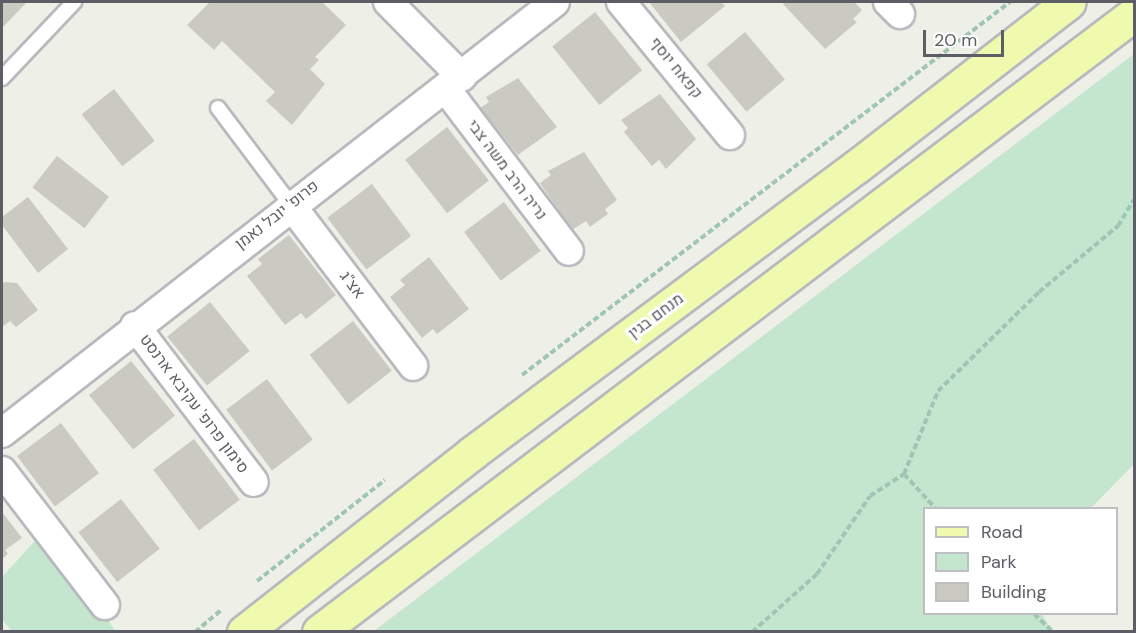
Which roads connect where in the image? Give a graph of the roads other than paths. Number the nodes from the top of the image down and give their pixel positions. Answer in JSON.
{"nodes":[{"id":1,"x":74,"y":2,"type":"edge"},
{"id":2,"x":388,"y":2,"type":"edge"},
{"id":3,"x":555,"y":2,"type":"edge"},
{"id":4,"x":621,"y":2,"type":"edge"},
{"id":5,"x":1069,"y":2,"type":"edge"},
{"id":6,"x":1134,"y":15,"type":"edge"},
{"id":7,"x":2,"y":78,"type":"edge"},
{"id":8,"x":454,"y":83,"type":"junction"},
{"id":9,"x":218,"y":108,"type":"dead end"},
{"id":10,"x":730,"y":135,"type":"dead end"},
{"id":11,"x":291,"y":205,"type":"junction"},
{"id":12,"x":568,"y":251,"type":"dead end"},
{"id":13,"x":135,"y":326,"type":"junction"},
{"id":14,"x":413,"y":366,"type":"dead end"},
{"id":15,"x":2,"y":433,"type":"edge"},
{"id":16,"x":2,"y":471,"type":"edge"},
{"id":17,"x":254,"y":482,"type":"dead end"},
{"id":18,"x":105,"y":604,"type":"dead end"},
{"id":19,"x":236,"y":618,"type":"edge"},
{"id":20,"x":319,"y":632,"type":"edge"}],
"edges":[{"from":1,"to":7,"type":"lane"},
{"from":2,"to":8,"type":"street","name":"נריה הרב משה צבי"},
{"from":3,"to":8,"type":"street","name":"פרופ' יובל נאמן"},
{"from":4,"to":10,"type":"street","name":"קפאח יוסף"},
{"from":5,"to":19,"type":"main road","name":"מנחם בגין"},
{"from":6,"to":20,"type":"main road"},
{"from":8,"to":11,"type":"street","name":"פרופ' יובל נאמן"},
{"from":8,"to":12,"type":"street","name":"נריה הרב משה צבי"},
{"from":9,"to":11,"type":"lane"},
{"from":11,"to":13,"type":"street","name":"פרופ' יובל נאמן"},
{"from":11,"to":14,"type":"street","name":"אצ\"ג"},
{"from":13,"to":15,"type":"street","name":"פרופ' יובל נאמן"},
{"from":13,"to":17,"type":"street","name":"סימון פרופ' עקיבא ארנסט"},
{"from":16,"to":18,"type":"street"}]}
